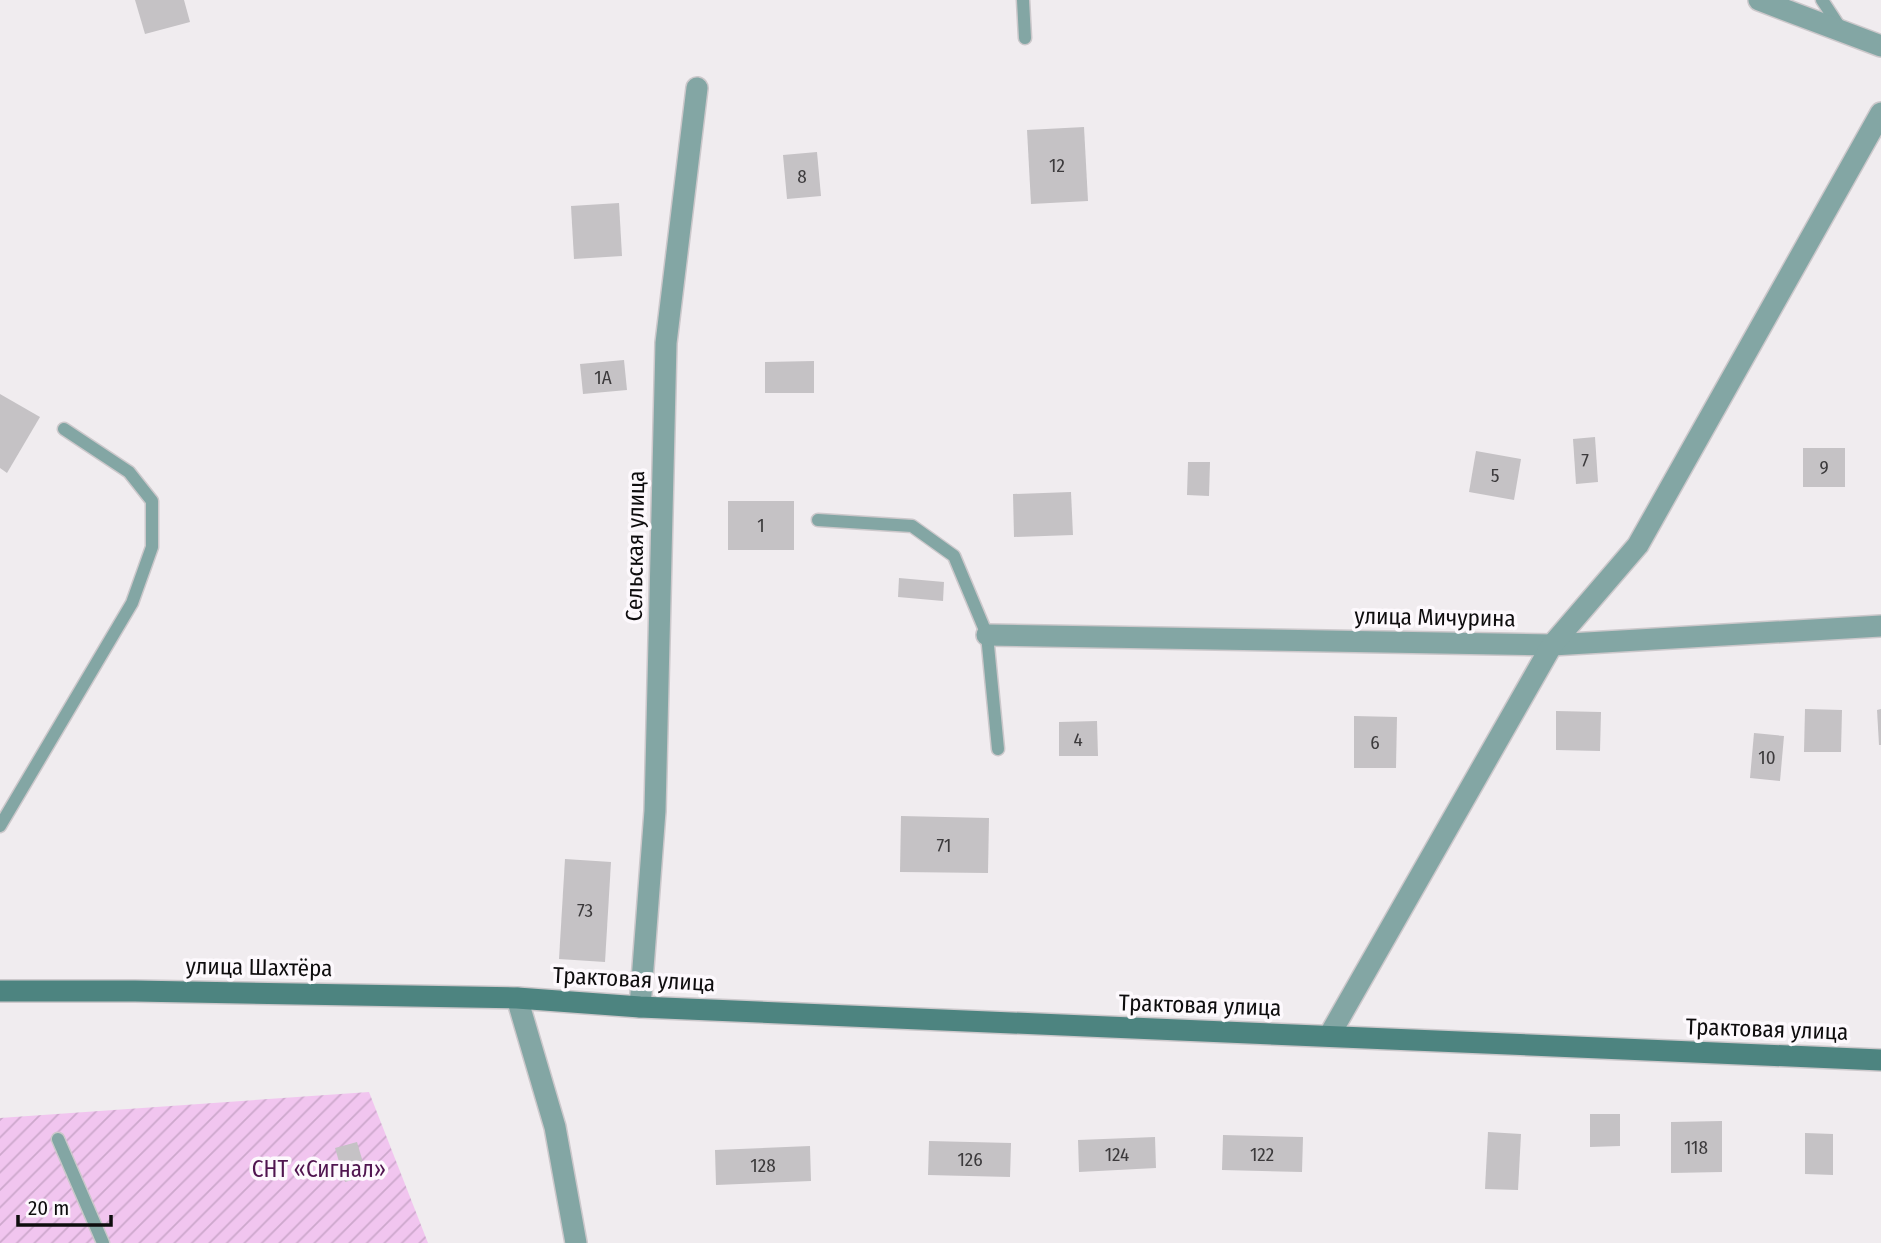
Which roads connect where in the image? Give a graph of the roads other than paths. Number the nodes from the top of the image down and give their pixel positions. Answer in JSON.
{"nodes":[{"id":1,"x":1023,"y":0,"type":"edge"},
{"id":2,"x":1759,"y":0,"type":"edge"},
{"id":3,"x":1822,"y":0,"type":"edge"},
{"id":4,"x":1844,"y":32,"type":"junction"},
{"id":5,"x":1025,"y":37,"type":"dead end"},
{"id":6,"x":1881,"y":46,"type":"edge"},
{"id":7,"x":697,"y":88,"type":"dead end"},
{"id":8,"x":1881,"y":113,"type":"edge"},
{"id":9,"x":64,"y":429,"type":"dead end"},
{"id":10,"x":818,"y":520,"type":"dead end"},
{"id":11,"x":1881,"y":626,"type":"edge"},
{"id":12,"x":987,"y":635,"type":"junction"},
{"id":13,"x":1552,"y":645,"type":"junction"},
{"id":14,"x":998,"y":749,"type":"dead end"},
{"id":15,"x":0,"y":825,"type":"edge"},
{"id":16,"x":0,"y":991,"type":"edge"},
{"id":17,"x":517,"y":998,"type":"junction"},
{"id":18,"x":640,"y":1007,"type":"junction"},
{"id":19,"x":1329,"y":1036,"type":"junction"},
{"id":20,"x":1881,"y":1060,"type":"edge"},
{"id":21,"x":58,"y":1139,"type":"dead end"},
{"id":22,"x":103,"y":1243,"type":"edge"},
{"id":23,"x":576,"y":1243,"type":"edge"}],
"edges":[{"from":1,"to":5,"type":"lane"},
{"from":2,"to":4,"type":"street"},
{"from":3,"to":4,"type":"lane"},
{"from":4,"to":6,"type":"street"},
{"from":7,"to":18,"type":"street","name":"Сельская улица"},
{"from":8,"to":13,"type":"street"},
{"from":9,"to":15,"type":"lane"},
{"from":10,"to":12,"type":"lane"},
{"from":11,"to":13,"type":"street","name":"улица Мичурина"},
{"from":12,"to":13,"type":"street","name":"улица Мичурина"},
{"from":12,"to":14,"type":"lane"},
{"from":13,"to":19,"type":"street"},
{"from":16,"to":17,"type":"main road","name":"улица Шахтёра"},
{"from":17,"to":18,"type":"main road","name":"Трактовая улица"},
{"from":17,"to":23,"type":"street"},
{"from":18,"to":19,"type":"main road","name":"Трактовая улица"},
{"from":19,"to":20,"type":"main road","name":"Трактовая улица"},
{"from":21,"to":22,"type":"lane"}]}
